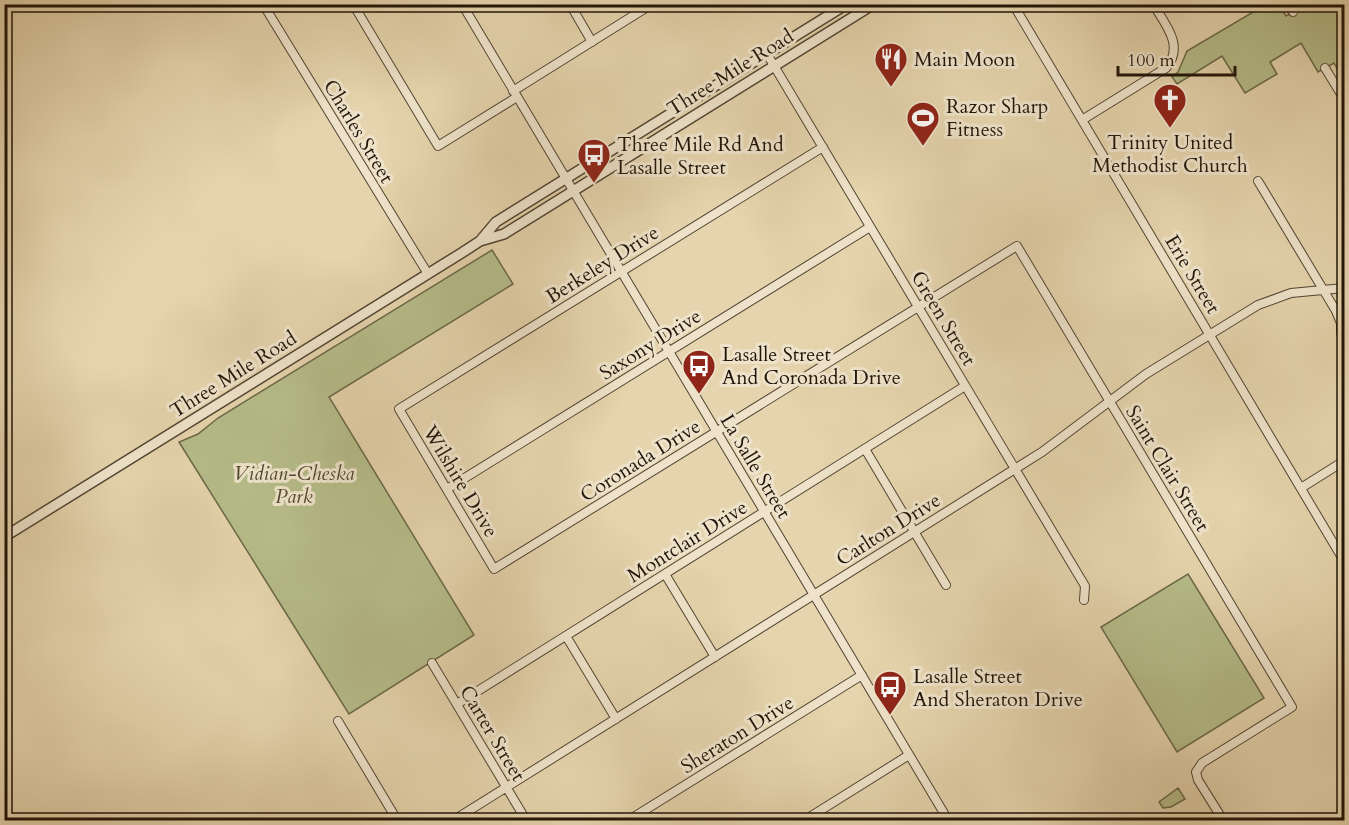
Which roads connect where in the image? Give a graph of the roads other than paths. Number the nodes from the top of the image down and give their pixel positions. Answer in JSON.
{"nodes":[{"id":1,"x":263,"y":4,"type":"edge"},
{"id":2,"x":353,"y":4,"type":"edge"},
{"id":3,"x":462,"y":4,"type":"edge"},
{"id":4,"x":570,"y":4,"type":"edge"},
{"id":5,"x":652,"y":4,"type":"edge"},
{"id":6,"x":847,"y":4,"type":"edge"},
{"id":7,"x":874,"y":4,"type":"edge"},
{"id":8,"x":1013,"y":4,"type":"edge"},
{"id":9,"x":1153,"y":4,"type":"edge"},
{"id":10,"x":592,"y":42,"type":"junction"},
{"id":11,"x":767,"y":54,"type":"junction"},
{"id":12,"x":774,"y":66,"type":"junction"},
{"id":13,"x":1326,"y":68,"type":"dead end"},
{"id":14,"x":515,"y":94,"type":"junction"},
{"id":15,"x":1344,"y":99,"type":"edge"},
{"id":16,"x":1082,"y":120,"type":"junction"},
{"id":17,"x":822,"y":147,"type":"junction"},
{"id":18,"x":565,"y":180,"type":"junction"},
{"id":19,"x":1258,"y":181,"type":"dead end"},
{"id":20,"x":572,"y":191,"type":"junction"},
{"id":21,"x":870,"y":227,"type":"junction"},
{"id":22,"x":480,"y":241,"type":"junction"},
{"id":23,"x":1017,"y":246,"type":"joint"},
{"id":24,"x":621,"y":272,"type":"junction"},
{"id":25,"x":428,"y":274,"type":"junction"},
{"id":26,"x":1344,"y":288,"type":"edge"},
{"id":27,"x":1322,"y":289,"type":"junction"},
{"id":28,"x":918,"y":307,"type":"junction"},
{"id":29,"x":1341,"y":333,"type":"dead end"},
{"id":30,"x":1210,"y":334,"type":"junction"},
{"id":31,"x":669,"y":352,"type":"junction"},
{"id":32,"x":965,"y":386,"type":"junction"},
{"id":33,"x":1109,"y":401,"type":"junction"},
{"id":34,"x":399,"y":409,"type":"joint"},
{"id":35,"x":716,"y":432,"type":"junction"},
{"id":36,"x":865,"y":449,"type":"junction"},
{"id":37,"x":1344,"y":461,"type":"edge"},
{"id":38,"x":1015,"y":469,"type":"junction"},
{"id":39,"x":1301,"y":488,"type":"junction"},
{"id":40,"x":447,"y":489,"type":"junction"},
{"id":41,"x":764,"y":512,"type":"junction"},
{"id":42,"x":914,"y":532,"type":"junction"},
{"id":43,"x":4,"y":537,"type":"edge"},
{"id":44,"x":1344,"y":561,"type":"edge"},
{"id":45,"x":494,"y":569,"type":"joint"},
{"id":46,"x":665,"y":574,"type":"junction"},
{"id":47,"x":946,"y":585,"type":"dead end"},
{"id":48,"x":814,"y":595,"type":"junction"},
{"id":49,"x":1084,"y":600,"type":"dead end"},
{"id":50,"x":566,"y":636,"type":"junction"},
{"id":51,"x":715,"y":657,"type":"junction"},
{"id":52,"x":432,"y":663,"type":"dead end"},
{"id":53,"x":862,"y":675,"type":"junction"},
{"id":54,"x":457,"y":704,"type":"junction"},
{"id":55,"x":616,"y":719,"type":"junction"},
{"id":56,"x":338,"y":721,"type":"dead end"},
{"id":57,"x":909,"y":755,"type":"junction"},
{"id":58,"x":507,"y":787,"type":"junction"},
{"id":59,"x":397,"y":820,"type":"edge"},
{"id":60,"x":454,"y":820,"type":"edge"},
{"id":61,"x":526,"y":820,"type":"edge"},
{"id":62,"x":629,"y":820,"type":"edge"},
{"id":63,"x":805,"y":820,"type":"edge"},
{"id":64,"x":948,"y":820,"type":"edge"},
{"id":65,"x":1223,"y":820,"type":"edge"}],
"edges":[{"from":1,"to":25,"type":"street","name":"Charles Street"},
{"from":2,"to":14,"type":"street"},
{"from":3,"to":14,"type":"street","name":"La Salle Street"},
{"from":4,"to":10,"type":"street"},
{"from":5,"to":10,"type":"street"},
{"from":6,"to":11,"type":"street","name":"Three Mile Road"},
{"from":7,"to":12,"type":"street","name":"Three Mile Road"},
{"from":8,"to":16,"type":"street","name":"Erie Street"},
{"from":9,"to":16,"type":"street"},
{"from":10,"to":14,"type":"street"},
{"from":11,"to":12,"type":"street","name":"Green Street"},
{"from":11,"to":18,"type":"street","name":"Three Mile Road"},
{"from":12,"to":17,"type":"street","name":"Green Street"},
{"from":12,"to":20,"type":"street","name":"Three Mile Road"},
{"from":13,"to":15,"type":"street"},
{"from":14,"to":18,"type":"street","name":"La Salle Street"},
{"from":16,"to":30,"type":"street","name":"Erie Street"},
{"from":17,"to":21,"type":"street","name":"Green Street"},
{"from":17,"to":24,"type":"street","name":"Berkeley Drive"},
{"from":18,"to":20,"type":"street","name":"La Salle Street"},
{"from":18,"to":22,"type":"street","name":"Three Mile Road"},
{"from":19,"to":27,"type":"street"},
{"from":20,"to":22,"type":"street","name":"Three Mile Road"},
{"from":20,"to":24,"type":"street","name":"La Salle Street"},
{"from":21,"to":28,"type":"street","name":"Green Street"},
{"from":21,"to":31,"type":"street","name":"Saxony Drive"},
{"from":22,"to":25,"type":"street","name":"Three Mile Road"},
{"from":23,"to":28,"type":"street","name":"Coronada Drive"},
{"from":23,"to":33,"type":"street","name":"Saint Clair Street"},
{"from":24,"to":31,"type":"street","name":"La Salle Street"},
{"from":24,"to":34,"type":"street","name":"Berkeley Drive"},
{"from":25,"to":43,"type":"street","name":"Three Mile Road"},
{"from":26,"to":27,"type":"street","name":"Carlton Drive"},
{"from":27,"to":29,"type":"street"},
{"from":27,"to":30,"type":"street","name":"Carlton Drive"},
{"from":28,"to":32,"type":"street","name":"Green Street"},
{"from":28,"to":35,"type":"street","name":"Coronada Drive"},
{"from":30,"to":33,"type":"street","name":"Carlton Drive"},
{"from":30,"to":39,"type":"street","name":"Erie Street"},
{"from":31,"to":35,"type":"street","name":"La Salle Street"},
{"from":31,"to":40,"type":"street","name":"Saxony Drive"},
{"from":32,"to":36,"type":"street","name":"Montclair Drive"},
{"from":32,"to":38,"type":"street","name":"Green Street"},
{"from":33,"to":38,"type":"street","name":"Carlton Drive"},
{"from":33,"to":65,"type":"street","name":"Saint Clair Street"},
{"from":34,"to":40,"type":"street","name":"Wilshire Drive"},
{"from":35,"to":41,"type":"street","name":"La Salle Street"},
{"from":35,"to":45,"type":"street","name":"Coronada Drive"},
{"from":36,"to":41,"type":"street","name":"Montclair Drive"},
{"from":36,"to":42,"type":"street"},
{"from":37,"to":39,"type":"street"},
{"from":38,"to":42,"type":"street","name":"Carlton Drive"},
{"from":38,"to":49,"type":"street","name":"Green Street"},
{"from":39,"to":44,"type":"street","name":"Erie Street"},
{"from":40,"to":45,"type":"street","name":"Wilshire Drive"},
{"from":41,"to":46,"type":"street","name":"Montclair Drive"},
{"from":41,"to":48,"type":"street","name":"La Salle Street"},
{"from":42,"to":47,"type":"street"},
{"from":42,"to":48,"type":"street","name":"Carlton Drive"},
{"from":46,"to":50,"type":"street","name":"Montclair Drive"},
{"from":46,"to":51,"type":"street"},
{"from":48,"to":51,"type":"street","name":"Carlton Drive"},
{"from":48,"to":53,"type":"street","name":"La Salle Street"},
{"from":50,"to":54,"type":"street","name":"Montclair Drive"},
{"from":50,"to":55,"type":"street"},
{"from":51,"to":55,"type":"street","name":"Carlton Drive"},
{"from":52,"to":54,"type":"street","name":"Carter Street"},
{"from":53,"to":57,"type":"street","name":"La Salle Street"},
{"from":53,"to":62,"type":"street","name":"Sheraton Drive"},
{"from":54,"to":58,"type":"street","name":"Carter Street"},
{"from":55,"to":58,"type":"street","name":"Carlton Drive"},
{"from":56,"to":59,"type":"street"},
{"from":57,"to":63,"type":"street"},
{"from":57,"to":64,"type":"street","name":"La Salle Street"},
{"from":58,"to":60,"type":"street","name":"Carlton Drive"},
{"from":58,"to":61,"type":"street","name":"Carter Street"}]}
